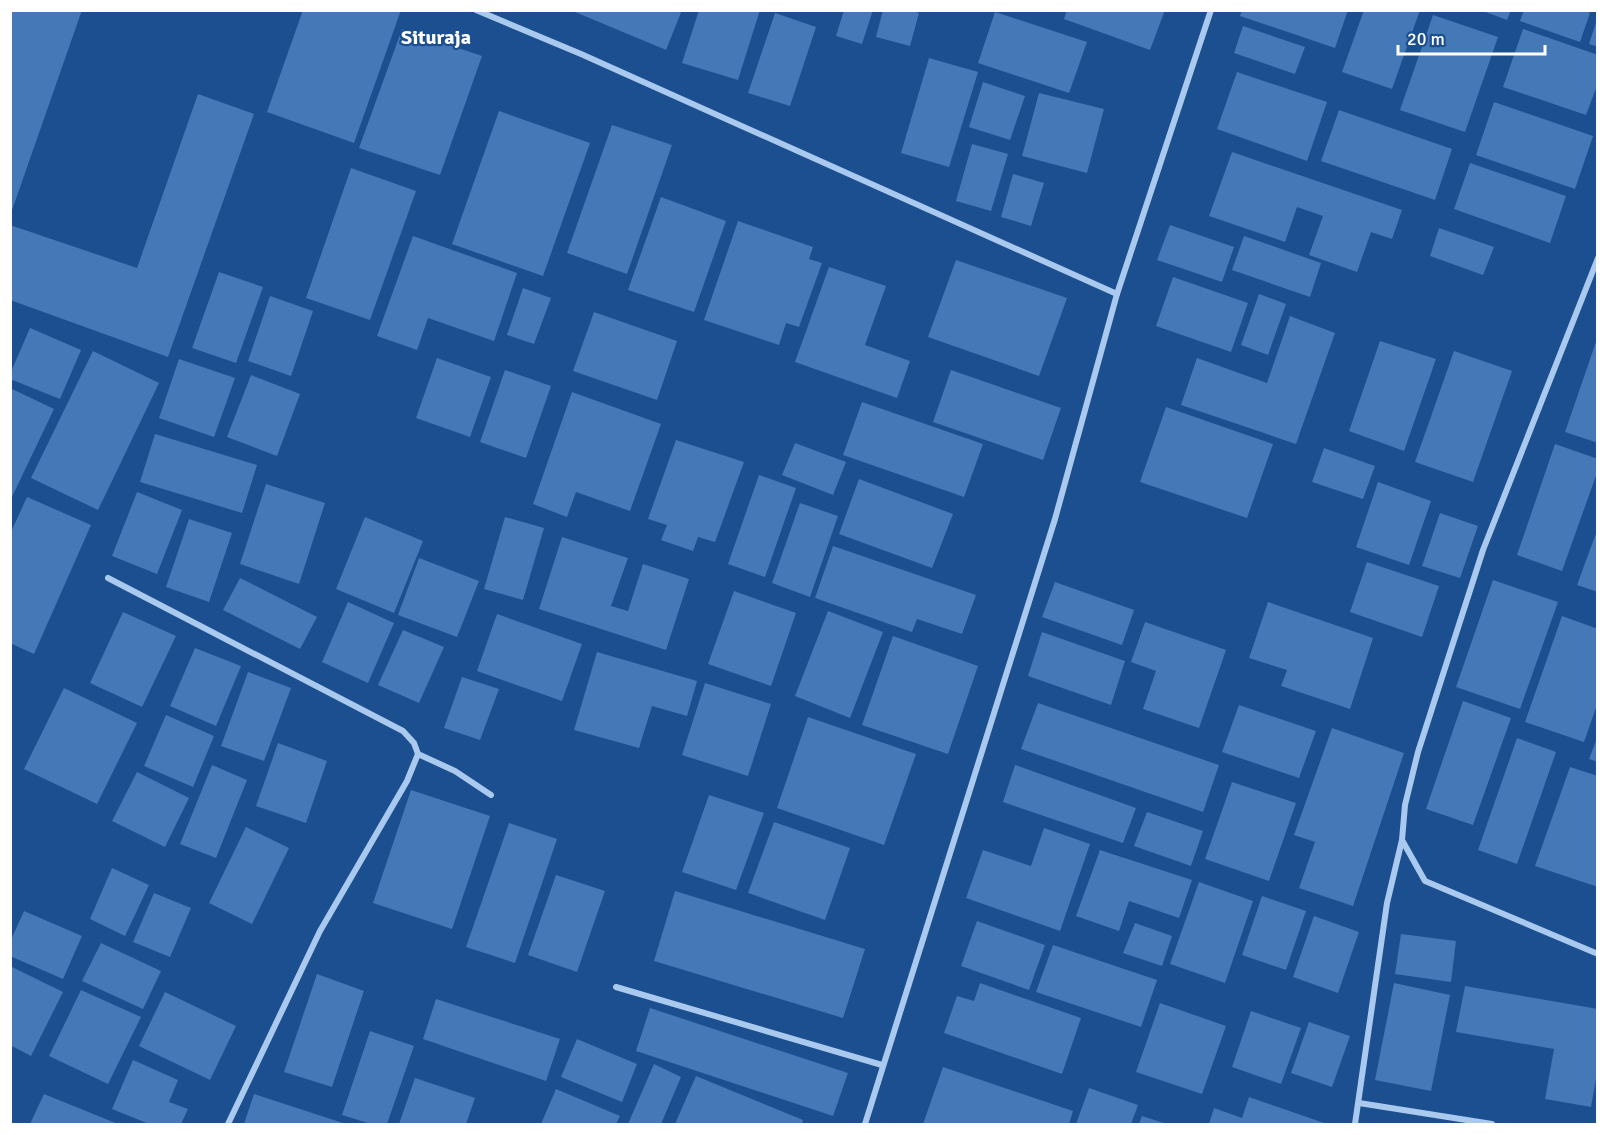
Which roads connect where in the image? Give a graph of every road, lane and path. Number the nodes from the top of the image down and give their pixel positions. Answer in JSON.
{"nodes":[{"id":1,"x":476,"y":10,"type":"edge"},
{"id":2,"x":1211,"y":10,"type":"edge"},
{"id":3,"x":1598,"y":258,"type":"edge"},
{"id":4,"x":1117,"y":294,"type":"junction"},
{"id":5,"x":108,"y":578,"type":"dead end"},
{"id":6,"x":418,"y":754,"type":"junction"},
{"id":7,"x":491,"y":795,"type":"dead end"},
{"id":8,"x":1402,"y":840,"type":"junction"},
{"id":9,"x":1597,"y":952,"type":"edge"},
{"id":10,"x":616,"y":987,"type":"dead end"},
{"id":11,"x":882,"y":1065,"type":"junction"},
{"id":12,"x":1359,"y":1102,"type":"junction"},
{"id":13,"x":228,"y":1125,"type":"edge"},
{"id":14,"x":865,"y":1125,"type":"edge"},
{"id":15,"x":1355,"y":1125,"type":"edge"},
{"id":16,"x":1492,"y":1125,"type":"edge"}],
"edges":[{"from":1,"to":4,"type":"street"},
{"from":2,"to":4,"type":"street"},
{"from":3,"to":8,"type":"street"},
{"from":4,"to":11,"type":"street"},
{"from":5,"to":6,"type":"street"},
{"from":6,"to":7,"type":"street"},
{"from":6,"to":13,"type":"street"},
{"from":8,"to":9,"type":"street"},
{"from":8,"to":12,"type":"street"},
{"from":10,"to":11,"type":"street"},
{"from":11,"to":14,"type":"street"},
{"from":12,"to":15,"type":"street"},
{"from":12,"to":16,"type":"street"}]}
